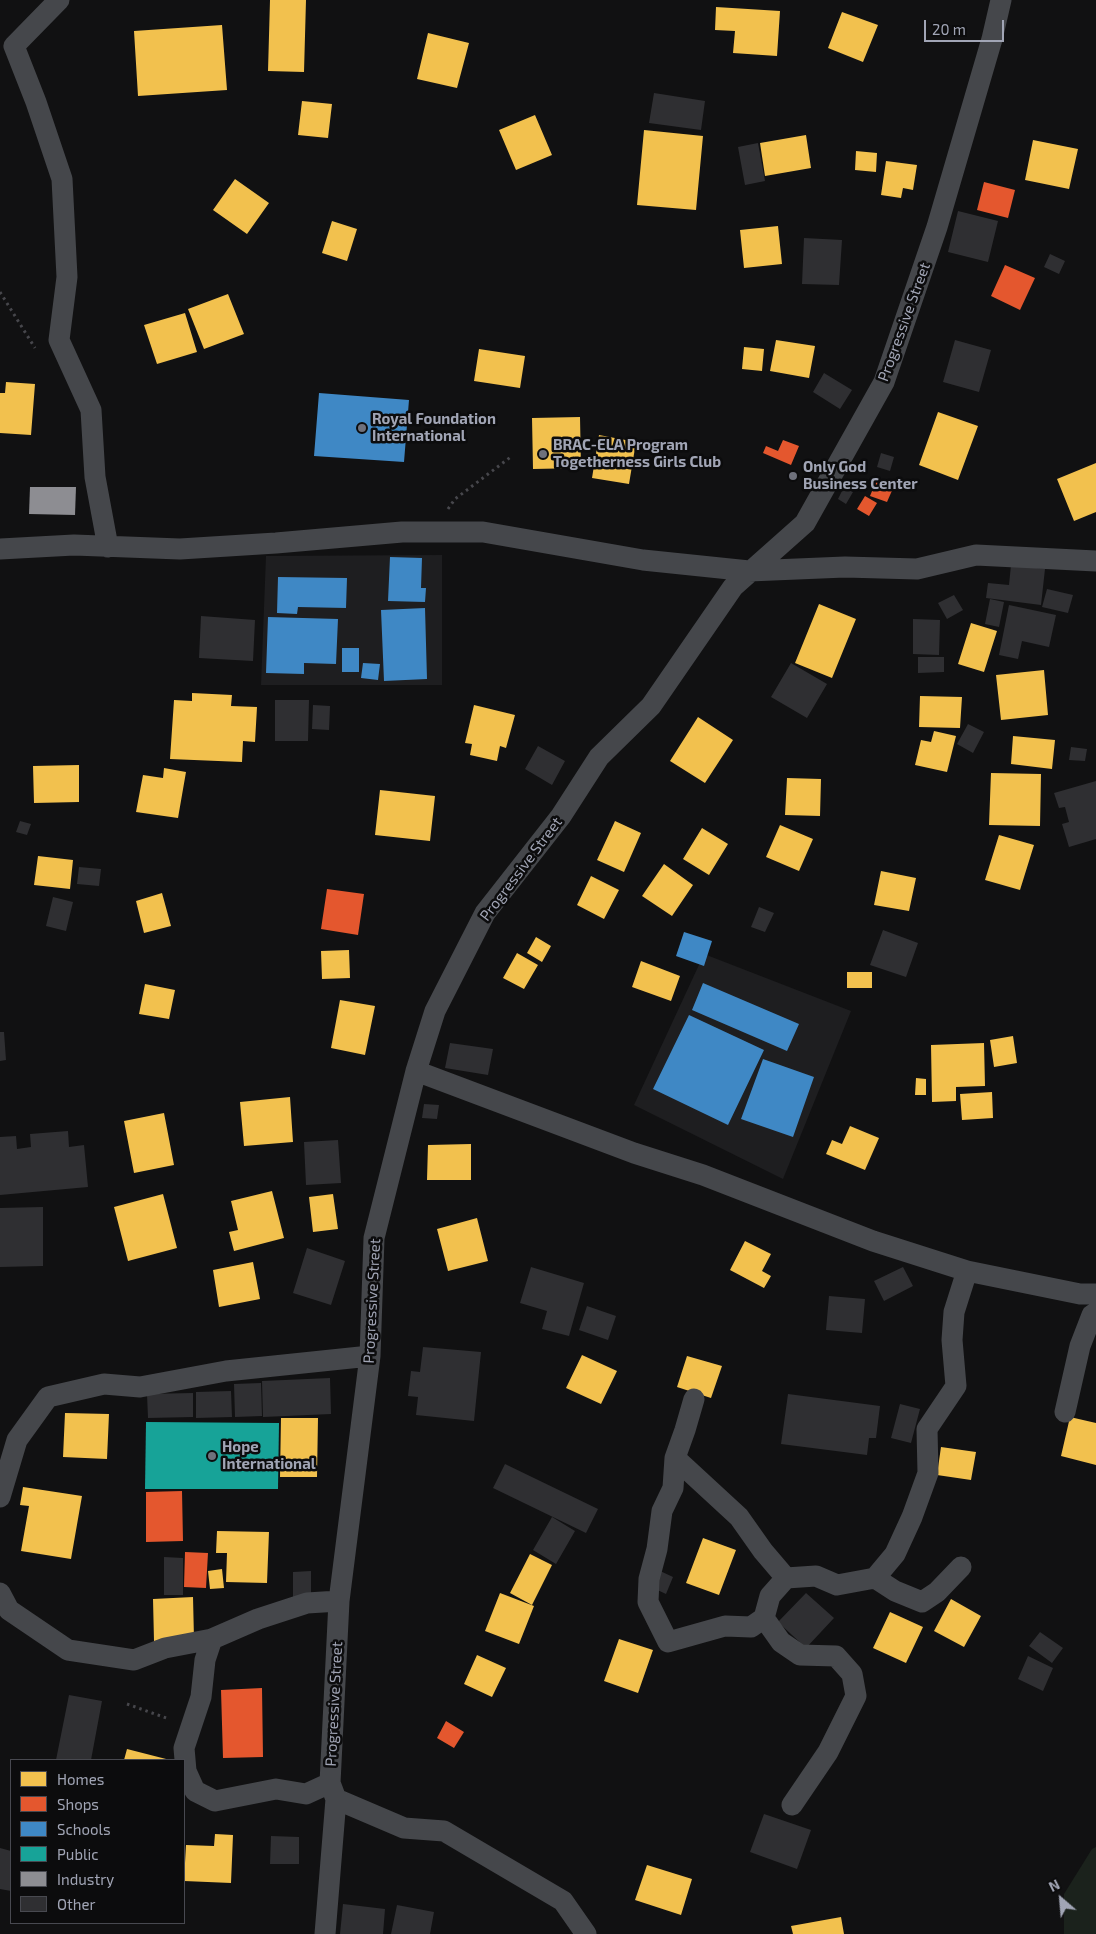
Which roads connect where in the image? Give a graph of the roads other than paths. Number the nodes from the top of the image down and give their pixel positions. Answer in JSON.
{"nodes":[{"id":1,"x":59,"y":0,"type":"edge"},
{"id":2,"x":1001,"y":0,"type":"edge"},
{"id":3,"x":108,"y":546,"type":"junction"},
{"id":4,"x":0,"y":549,"type":"edge"},
{"id":5,"x":1096,"y":561,"type":"edge"},
{"id":6,"x":749,"y":571,"type":"junction"},
{"id":7,"x":416,"y":1071,"type":"junction"},
{"id":8,"x":968,"y":1271,"type":"junction"},
{"id":9,"x":1096,"y":1294,"type":"edge"},
{"id":10,"x":1096,"y":1313,"type":"edge"},
{"id":11,"x":370,"y":1356,"type":"junction"},
{"id":12,"x":694,"y":1399,"type":"dead end"},
{"id":13,"x":1065,"y":1412,"type":"dead end"},
{"id":14,"x":675,"y":1458,"type":"junction"},
{"id":15,"x":0,"y":1497,"type":"edge"},
{"id":16,"x":961,"y":1567,"type":"dead end"},
{"id":17,"x":786,"y":1578,"type":"junction"},
{"id":18,"x":875,"y":1578,"type":"junction"},
{"id":19,"x":0,"y":1593,"type":"edge"},
{"id":20,"x":339,"y":1601,"type":"junction"},
{"id":21,"x":764,"y":1618,"type":"junction"},
{"id":22,"x":212,"y":1639,"type":"junction"},
{"id":23,"x":185,"y":1759,"type":"edge"},
{"id":24,"x":185,"y":1760,"type":"edge"},
{"id":25,"x":333,"y":1791,"type":"junction"},
{"id":26,"x":792,"y":1806,"type":"dead end"},
{"id":27,"x":325,"y":1934,"type":"edge"},
{"id":28,"x":586,"y":1934,"type":"edge"}],
"edges":[{"from":1,"to":3,"type":"street"},
{"from":2,"to":6,"type":"street","name":"Progressive Street"},
{"from":3,"to":4,"type":"street"},
{"from":3,"to":6,"type":"street"},
{"from":5,"to":6,"type":"street"},
{"from":6,"to":7,"type":"street","name":"Progressive Street"},
{"from":7,"to":8,"type":"street"},
{"from":7,"to":11,"type":"street","name":"Progressive Street"},
{"from":8,"to":9,"type":"street"},
{"from":8,"to":18,"type":"street"},
{"from":10,"to":13,"type":"street"},
{"from":11,"to":15,"type":"street"},
{"from":11,"to":20,"type":"street","name":"Progressive Street"},
{"from":12,"to":14,"type":"street"},
{"from":14,"to":17,"type":"street"},
{"from":14,"to":21,"type":"street"},
{"from":16,"to":18,"type":"street"},
{"from":17,"to":18,"type":"street"},
{"from":17,"to":21,"type":"street"},
{"from":19,"to":22,"type":"street"},
{"from":20,"to":22,"type":"street"},
{"from":20,"to":25,"type":"street","name":"Progressive Street"},
{"from":21,"to":26,"type":"street"},
{"from":22,"to":23,"type":"street"},
{"from":24,"to":25,"type":"street"},
{"from":25,"to":27,"type":"street","name":"Progressive Street"},
{"from":25,"to":28,"type":"street"}]}
